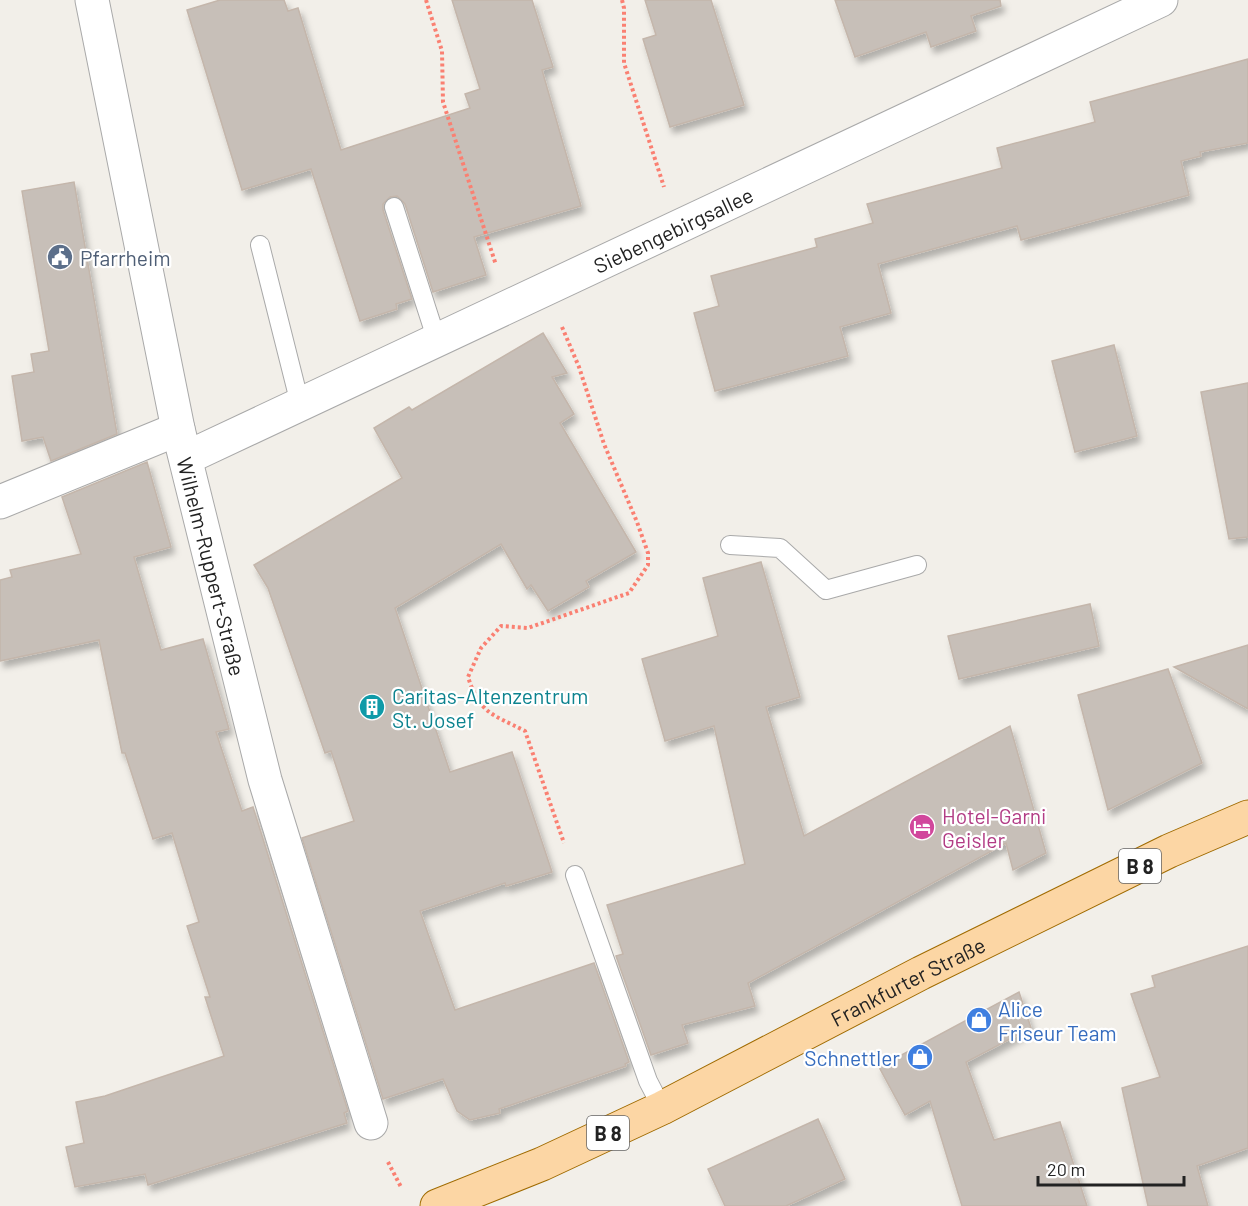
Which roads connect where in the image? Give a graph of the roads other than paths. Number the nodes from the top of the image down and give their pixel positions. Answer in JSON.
{"nodes":[{"id":1,"x":92,"y":0,"type":"edge"},
{"id":2,"x":1161,"y":0,"type":"edge"},
{"id":3,"x":394,"y":207,"type":"dead end"},
{"id":4,"x":260,"y":245,"type":"dead end"},
{"id":5,"x":436,"y":341,"type":"junction"},
{"id":6,"x":300,"y":404,"type":"junction"},
{"id":7,"x":182,"y":444,"type":"junction"},
{"id":8,"x":0,"y":502,"type":"edge"},
{"id":9,"x":730,"y":545,"type":"dead end"},
{"id":10,"x":917,"y":565,"type":"dead end"},
{"id":11,"x":1248,"y":817,"type":"edge"},
{"id":12,"x":575,"y":875,"type":"road end"},
{"id":13,"x":662,"y":1108,"type":"junction"},
{"id":14,"x":370,"y":1123,"type":"road end"},
{"id":15,"x":437,"y":1206,"type":"edge"}],
"edges":[{"from":1,"to":7,"type":"street","name":"Wilhelm-Ruppert-Straße"},
{"from":2,"to":5,"type":"street","name":"Siebengebirgsallee"},
{"from":3,"to":5,"type":"lane"},
{"from":4,"to":6,"type":"lane"},
{"from":5,"to":6,"type":"street","name":"Siebengebirgsallee"},
{"from":6,"to":7,"type":"street","name":"Siebengebirgsallee"},
{"from":7,"to":8,"type":"street","name":"Siebengebirgsallee"},
{"from":7,"to":14,"type":"street","name":"Wilhelm-Ruppert-Straße"},
{"from":9,"to":10,"type":"lane"},
{"from":11,"to":13,"type":"main road","name":"Frankfurter Straße","number":"B 8"},
{"from":12,"to":13,"type":"lane"},
{"from":13,"to":15,"type":"main road","name":"Frankfurter Straße","number":"B 8"}]}
